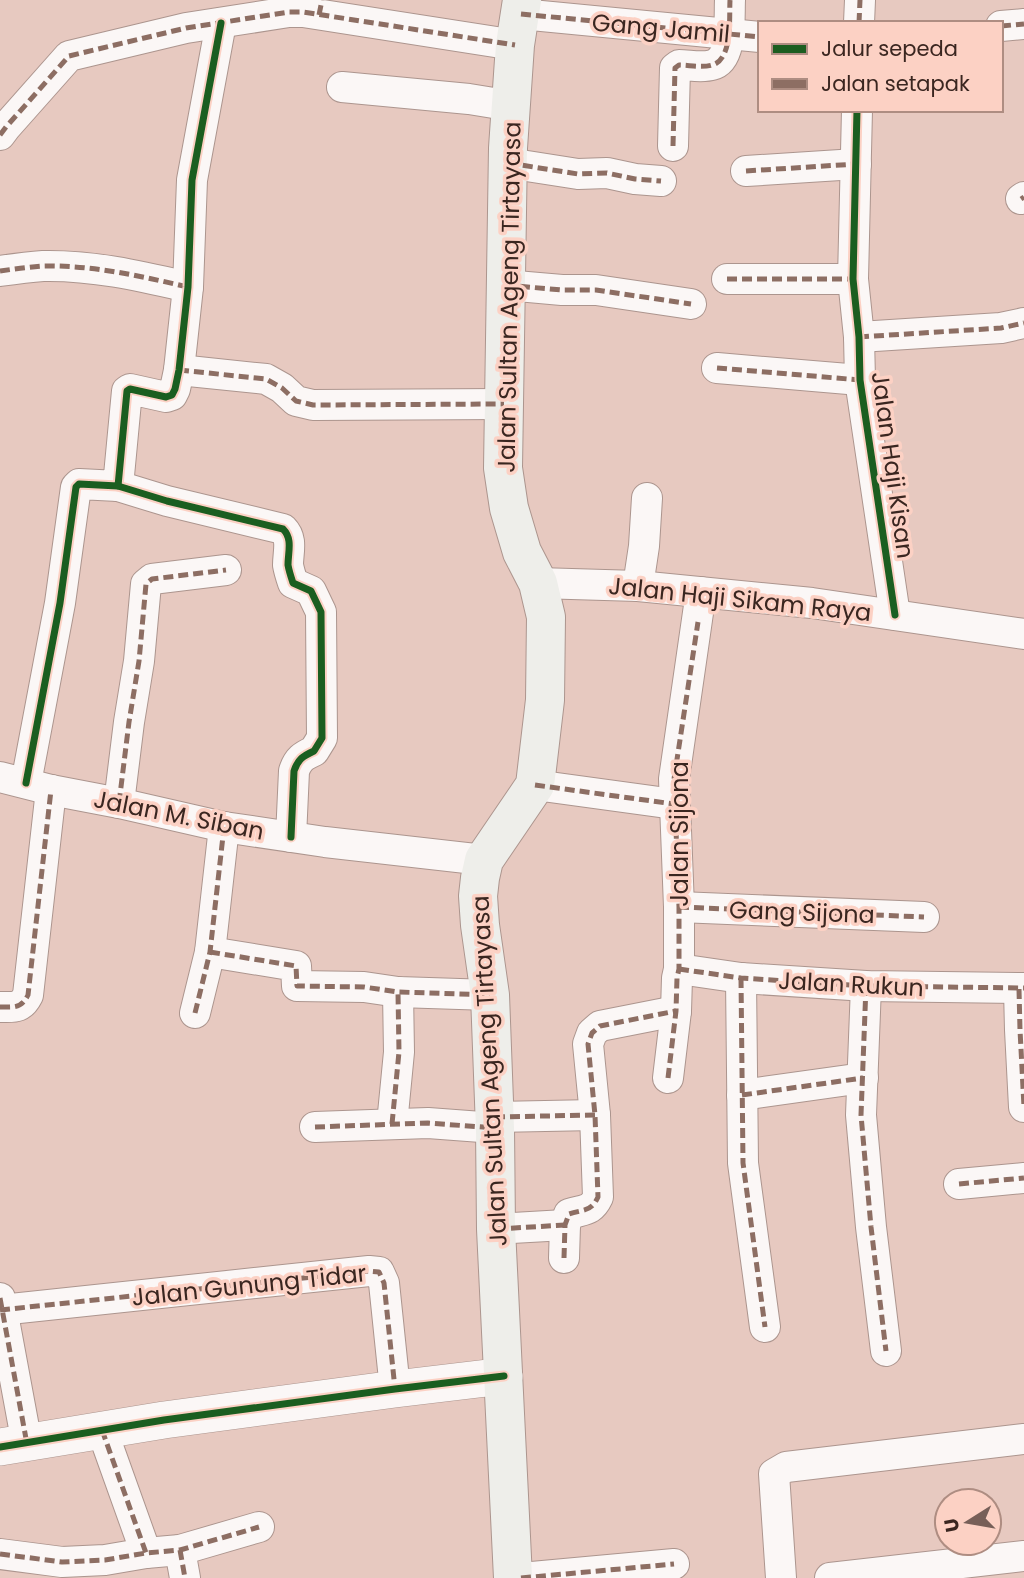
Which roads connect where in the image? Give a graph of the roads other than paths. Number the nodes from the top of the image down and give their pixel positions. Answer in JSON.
{"nodes":[{"id":1,"x":730,"y":0,"type":"edge"},
{"id":2,"x":860,"y":0,"type":"edge"},
{"id":3,"x":290,"y":6,"type":"edge"},
{"id":4,"x":321,"y":8,"type":"edge"},
{"id":5,"x":519,"y":20,"type":"edge"},
{"id":6,"x":859,"y":21,"type":"edge"},
{"id":7,"x":221,"y":23,"type":"junction"},
{"id":8,"x":1024,"y":24,"type":"edge"},
{"id":9,"x":1003,"y":26,"type":"edge"},
{"id":10,"x":729,"y":35,"type":"junction"},
{"id":11,"x":758,"y":37,"type":"edge"},
{"id":12,"x":342,"y":87,"type":"dead end"},
{"id":13,"x":512,"y":106,"type":"junction"},
{"id":14,"x":857,"y":112,"type":"edge"},
{"id":15,"x":0,"y":135,"type":"edge"},
{"id":16,"x":673,"y":146,"type":"dead end"},
{"id":17,"x":508,"y":163,"type":"junction"},
{"id":18,"x":856,"y":164,"type":"junction"},
{"id":19,"x":746,"y":171,"type":"dead end"},
{"id":20,"x":661,"y":181,"type":"dead end"},
{"id":21,"x":0,"y":271,"type":"edge"},
{"id":22,"x":727,"y":279,"type":"dead end"},
{"id":23,"x":853,"y":279,"type":"junction"},
{"id":24,"x":505,"y":285,"type":"junction"},
{"id":25,"x":188,"y":287,"type":"junction"},
{"id":26,"x":691,"y":303,"type":"dead end"},
{"id":27,"x":1024,"y":323,"type":"edge"},
{"id":28,"x":859,"y":337,"type":"junction"},
{"id":29,"x":717,"y":368,"type":"dead end"},
{"id":30,"x":179,"y":370,"type":"junction"},
{"id":31,"x":860,"y":380,"type":"junction"},
{"id":32,"x":504,"y":404,"type":"junction"},
{"id":33,"x":118,"y":486,"type":"junction"},
{"id":34,"x":647,"y":498,"type":"dead end"},
{"id":35,"x":226,"y":570,"type":"dead end"},
{"id":36,"x":538,"y":583,"type":"junction"},
{"id":37,"x":638,"y":586,"type":"junction"},
{"id":38,"x":701,"y":592,"type":"junction"},
{"id":39,"x":894,"y":615,"type":"junction"},
{"id":40,"x":1024,"y":634,"type":"edge"},
{"id":41,"x":26,"y":783,"type":"edge"},
{"id":42,"x":535,"y":785,"type":"junction"},
{"id":43,"x":119,"y":803,"type":"junction"},
{"id":44,"x":674,"y":804,"type":"junction"},
{"id":45,"x":224,"y":827,"type":"junction"},
{"id":46,"x":291,"y":837,"type":"junction"},
{"id":47,"x":484,"y":860,"type":"junction"},
{"id":48,"x":679,"y":907,"type":"junction"},
{"id":49,"x":925,"y":917,"type":"dead end"},
{"id":50,"x":210,"y":952,"type":"junction"},
{"id":51,"x":679,"y":969,"type":"junction"},
{"id":52,"x":741,"y":978,"type":"junction"},
{"id":53,"x":866,"y":986,"type":"junction"},
{"id":54,"x":1022,"y":988,"type":"edge"},
{"id":55,"x":398,"y":992,"type":"junction"},
{"id":56,"x":490,"y":995,"type":"junction"},
{"id":57,"x":0,"y":1007,"type":"edge"},
{"id":58,"x":676,"y":1011,"type":"junction"},
{"id":59,"x":195,"y":1013,"type":"dead end"},
{"id":60,"x":1022,"y":1030,"type":"edge"},
{"id":61,"x":668,"y":1078,"type":"dead end"},
{"id":62,"x":863,"y":1078,"type":"junction"},
{"id":63,"x":742,"y":1095,"type":"junction"},
{"id":64,"x":1024,"y":1107,"type":"edge"},
{"id":65,"x":595,"y":1115,"type":"junction"},
{"id":66,"x":495,"y":1123,"type":"junction"},
{"id":67,"x":392,"y":1124,"type":"junction"},
{"id":68,"x":315,"y":1127,"type":"dead end"},
{"id":69,"x":1024,"y":1178,"type":"edge"},
{"id":70,"x":959,"y":1184,"type":"dead end"},
{"id":71,"x":565,"y":1225,"type":"junction"},
{"id":72,"x":496,"y":1229,"type":"junction"},
{"id":73,"x":565,"y":1258,"type":"dead end"},
{"id":74,"x":1,"y":1306,"type":"edge"},
{"id":75,"x":765,"y":1327,"type":"dead end"},
{"id":76,"x":886,"y":1351,"type":"dead end"},
{"id":77,"x":504,"y":1376,"type":"junction"},
{"id":78,"x":395,"y":1389,"type":"junction"},
{"id":79,"x":102,"y":1430,"type":"junction"},
{"id":80,"x":1024,"y":1440,"type":"edge"},
{"id":81,"x":13,"y":1445,"type":"edge"},
{"id":82,"x":259,"y":1527,"type":"dead end"},
{"id":83,"x":146,"y":1553,"type":"junction"},
{"id":84,"x":0,"y":1554,"type":"edge"},
{"id":85,"x":1024,"y":1556,"type":"edge"},
{"id":86,"x":183,"y":1564,"type":"edge"},
{"id":87,"x":674,"y":1564,"type":"dead end"},
{"id":88,"x":513,"y":1578,"type":"edge"},
{"id":89,"x":521,"y":1578,"type":"edge"},
{"id":90,"x":780,"y":1578,"type":"edge"},
{"id":91,"x":830,"y":1578,"type":"edge"}],
"edges":[{"from":1,"to":10,"type":"street"},
{"from":2,"to":6,"type":"street"},
{"from":3,"to":4,"type":"street","name":"Gang Jamil"},
{"from":3,"to":7,"type":"street","name":"Gang Jamil"},
{"from":4,"to":5,"type":"street","name":"Gang Jamil"},
{"from":5,"to":10,"type":"street","name":"Gang Jamil"},
{"from":5,"to":13,"type":"main road","name":"Jalan Sultan Ageng Tirtayasa"},
{"from":7,"to":15,"type":"street","name":"Gang Jamil"},
{"from":7,"to":25,"type":"street"},
{"from":8,"to":9,"type":"street"},
{"from":10,"to":11,"type":"street","name":"Gang Jamil"},
{"from":10,"to":16,"type":"street"},
{"from":12,"to":13,"type":"street"},
{"from":13,"to":17,"type":"main road","name":"Jalan Sultan Ageng Tirtayasa"},
{"from":14,"to":18,"type":"street","name":"Jalan Haji Kisan"},
{"from":17,"to":20,"type":"street"},
{"from":17,"to":24,"type":"main road","name":"Jalan Sultan Ageng Tirtayasa"},
{"from":18,"to":19,"type":"street"},
{"from":18,"to":23,"type":"street","name":"Jalan Haji Kisan"},
{"from":21,"to":25,"type":"street"},
{"from":22,"to":23,"type":"street"},
{"from":23,"to":28,"type":"street","name":"Jalan Haji Kisan"},
{"from":24,"to":26,"type":"street"},
{"from":24,"to":32,"type":"main road","name":"Jalan Sultan Ageng Tirtayasa"},
{"from":25,"to":30,"type":"street"},
{"from":27,"to":28,"type":"street"},
{"from":28,"to":31,"type":"street","name":"Jalan Haji Kisan"},
{"from":29,"to":31,"type":"street"},
{"from":30,"to":32,"type":"street"},
{"from":30,"to":33,"type":"street"},
{"from":31,"to":39,"type":"street","name":"Jalan Haji Kisan"},
{"from":32,"to":36,"type":"main road","name":"Jalan Sultan Ageng Tirtayasa"},
{"from":33,"to":41,"type":"street"},
{"from":33,"to":46,"type":"street"},
{"from":34,"to":37,"type":"street"},
{"from":35,"to":43,"type":"street"},
{"from":36,"to":37,"type":"street","name":"Jalan Haji Sikam Raya"},
{"from":36,"to":42,"type":"main road","name":"Jalan Sultan Ageng Tirtayasa"},
{"from":37,"to":38,"type":"street","name":"Jalan Haji Sikam Raya"},
{"from":38,"to":39,"type":"street","name":"Jalan Haji Sikam Raya"},
{"from":38,"to":44,"type":"street","name":"Jalan Sijona"},
{"from":39,"to":40,"type":"street","name":"Jalan Haji Sikam Raya"},
{"from":41,"to":43,"type":"street","name":"Jalan M. Siban"},
{"from":41,"to":57,"type":"street"},
{"from":42,"to":44,"type":"street"},
{"from":42,"to":47,"type":"main road","name":"Jalan Sultan Ageng Tirtayasa"},
{"from":43,"to":45,"type":"street","name":"Jalan M. Siban"},
{"from":44,"to":48,"type":"street","name":"Jalan Sijona"},
{"from":45,"to":46,"type":"street","name":"Jalan M. Siban"},
{"from":45,"to":50,"type":"street"},
{"from":46,"to":47,"type":"street","name":"Jalan M. Siban"},
{"from":47,"to":56,"type":"main road","name":"Jalan Sultan Ageng Tirtayasa"},
{"from":48,"to":49,"type":"street","name":"Gang Sijona"},
{"from":48,"to":51,"type":"street","name":"Jalan Sijona"},
{"from":50,"to":55,"type":"street"},
{"from":50,"to":59,"type":"street"},
{"from":51,"to":52,"type":"street","name":"Jalan Rukun"},
{"from":51,"to":58,"type":"street","name":"Jalan Sijona"},
{"from":52,"to":53,"type":"street","name":"Jalan Rukun"},
{"from":52,"to":63,"type":"street"},
{"from":53,"to":54,"type":"street","name":"Jalan Rukun"},
{"from":53,"to":62,"type":"street"},
{"from":54,"to":60,"type":"street"},
{"from":55,"to":56,"type":"street"},
{"from":55,"to":67,"type":"street"},
{"from":56,"to":66,"type":"main road","name":"Jalan Sultan Ageng Tirtayasa"},
{"from":58,"to":61,"type":"street","name":"Jalan Sijona"},
{"from":58,"to":65,"type":"street"},
{"from":60,"to":64,"type":"street"},
{"from":62,"to":63,"type":"street"},
{"from":62,"to":76,"type":"street"},
{"from":63,"to":75,"type":"street"},
{"from":65,"to":66,"type":"street"},
{"from":65,"to":71,"type":"street"},
{"from":66,"to":67,"type":"street"},
{"from":66,"to":72,"type":"main road","name":"Jalan Sultan Ageng Tirtayasa"},
{"from":67,"to":68,"type":"street"},
{"from":69,"to":70,"type":"street"},
{"from":71,"to":72,"type":"street"},
{"from":71,"to":73,"type":"street"},
{"from":72,"to":77,"type":"main road","name":"Jalan Sultan Ageng Tirtayasa"},
{"from":74,"to":78,"type":"street","name":"Jalan Gunung Tidar"},
{"from":74,"to":81,"type":"street"},
{"from":77,"to":78,"type":"street"},
{"from":77,"to":88,"type":"main road","name":"Jalan Sultan Ageng Tirtayasa"},
{"from":78,"to":79,"type":"street"},
{"from":79,"to":81,"type":"street"},
{"from":79,"to":83,"type":"street"},
{"from":80,"to":90,"type":"street"},
{"from":82,"to":86,"type":"street"},
{"from":83,"to":84,"type":"street"},
{"from":83,"to":86,"type":"street"},
{"from":85,"to":91,"type":"street"},
{"from":87,"to":89,"type":"street"}]}
